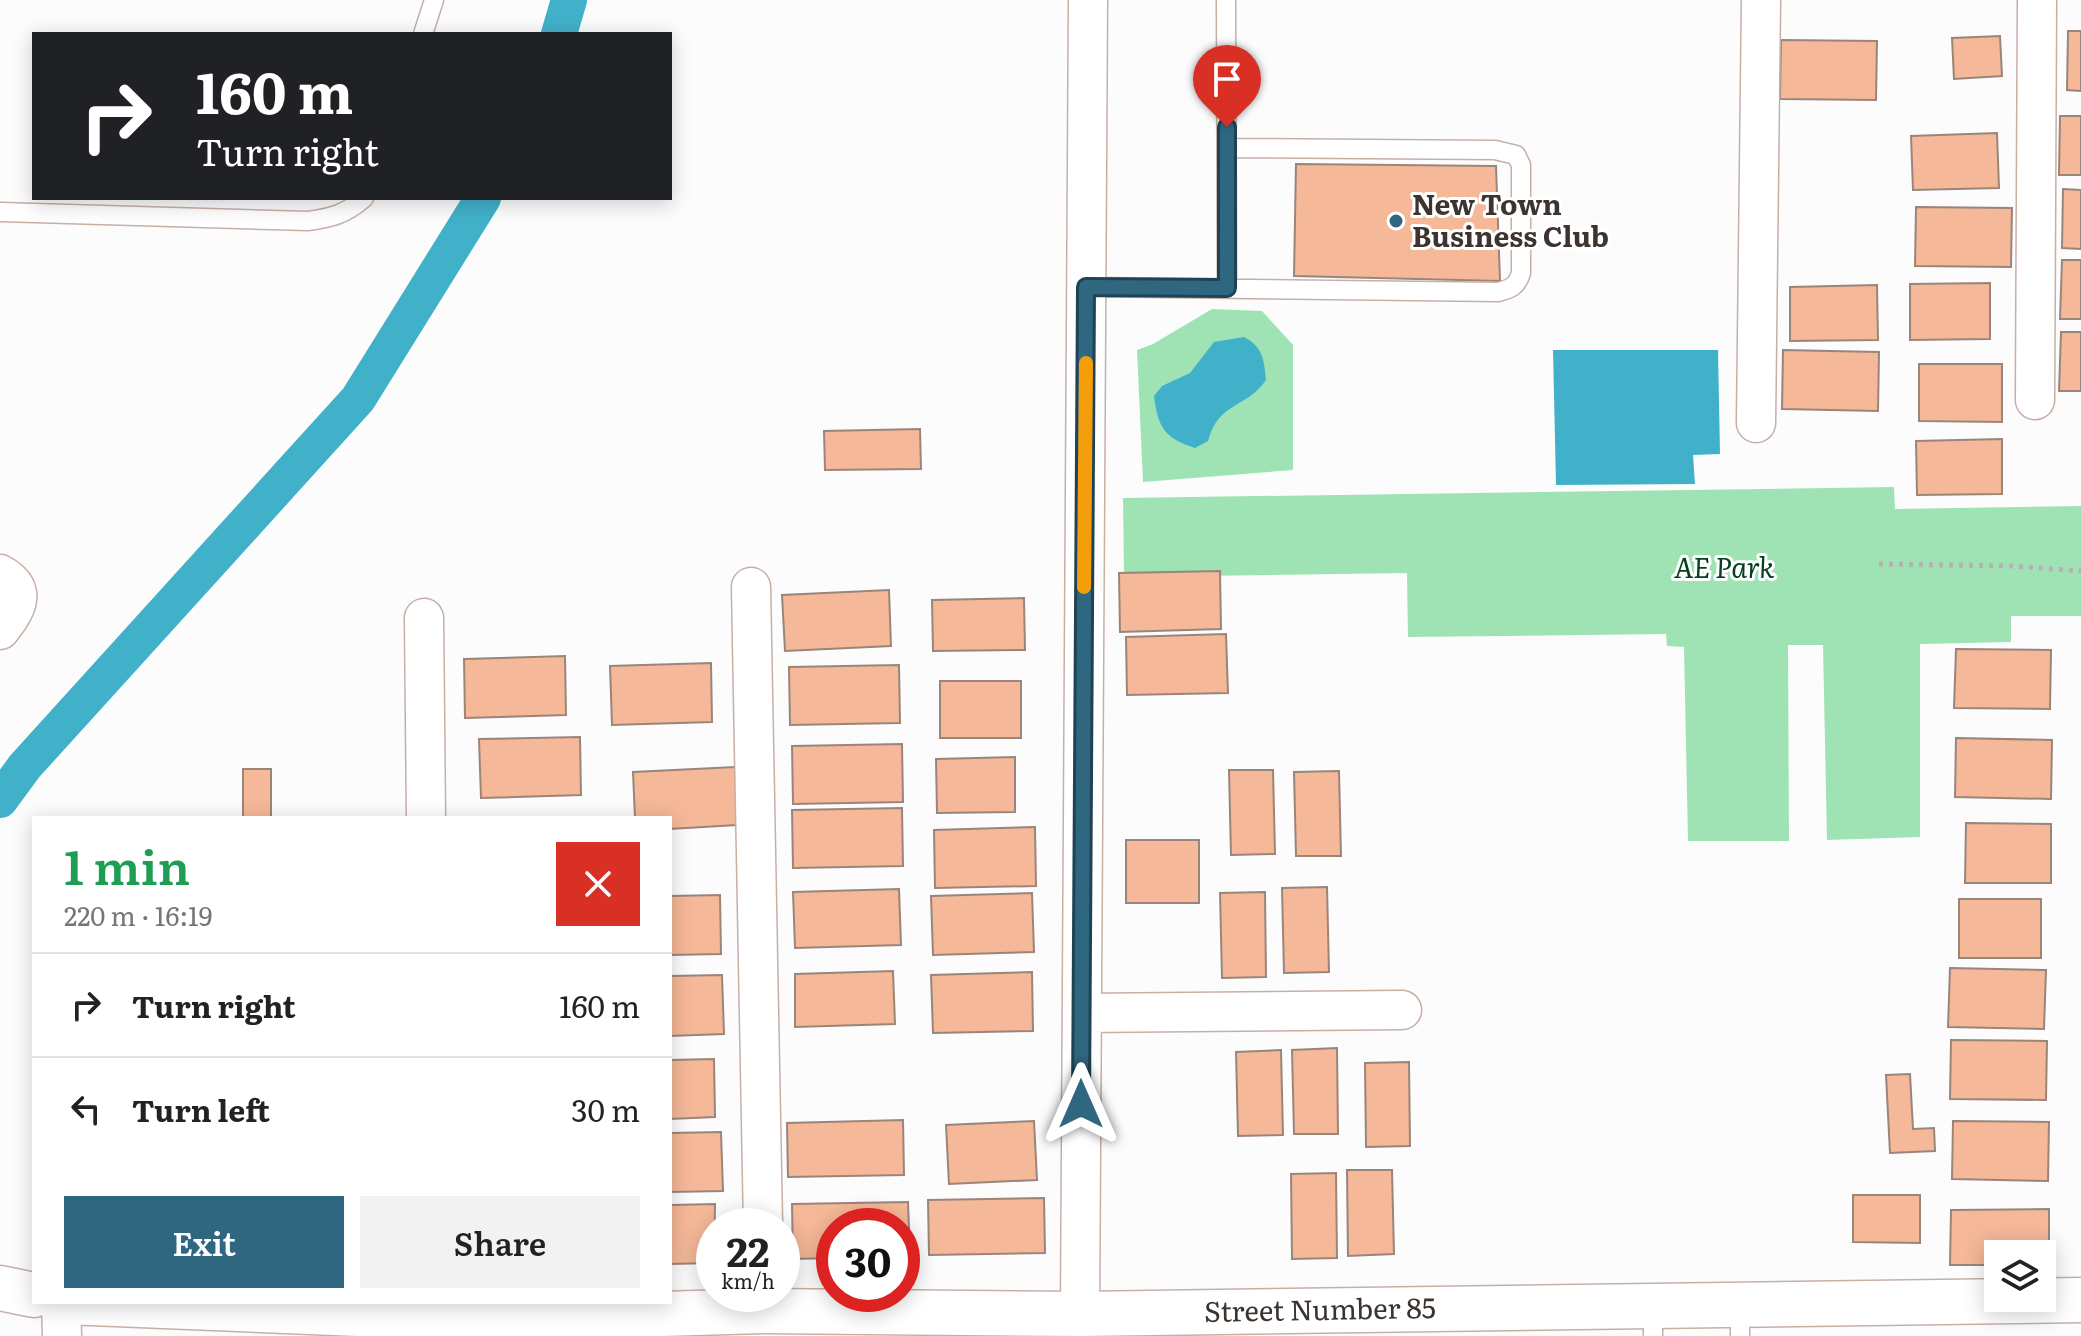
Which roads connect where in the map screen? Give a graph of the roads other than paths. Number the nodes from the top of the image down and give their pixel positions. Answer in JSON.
{"nodes":[{"id":1,"x":434,"y":0,"type":"edge"},
{"id":2,"x":1088,"y":0,"type":"edge"},
{"id":3,"x":1226,"y":0,"type":"edge"},
{"id":4,"x":1761,"y":0,"type":"edge"},
{"id":5,"x":2037,"y":0,"type":"edge"},
{"id":6,"x":424,"y":32,"type":"edge"},
{"id":7,"x":1227,"y":148,"type":"junction"},
{"id":8,"x":361,"y":200,"type":"edge"},
{"id":9,"x":0,"y":212,"type":"edge"},
{"id":10,"x":1086,"y":287,"type":"junction"},
{"id":11,"x":1227,"y":288,"type":"junction"},
{"id":12,"x":2035,"y":400,"type":"dead end"},
{"id":13,"x":1756,"y":423,"type":"dead end"},
{"id":14,"x":0,"y":574,"type":"edge"},
{"id":15,"x":751,"y":587,"type":"dead end"},
{"id":16,"x":424,"y":618,"type":"dead end"},
{"id":17,"x":0,"y":630,"type":"edge"},
{"id":18,"x":426,"y":816,"type":"edge"},
{"id":19,"x":1402,"y":1010,"type":"dead end"},
{"id":20,"x":1082,"y":1013,"type":"junction"},
{"id":21,"x":763,"y":1208,"type":"edge"},
{"id":22,"x":0,"y":1288,"type":"edge"},
{"id":23,"x":32,"y":1295,"type":"edge"},
{"id":24,"x":2081,"y":1300,"type":"edge"},
{"id":25,"x":64,"y":1304,"type":"edge"},
{"id":26,"x":140,"y":1304,"type":"edge"},
{"id":27,"x":431,"y":1309,"type":"edge"},
{"id":28,"x":696,"y":1310,"type":"edge"},
{"id":29,"x":800,"y":1310,"type":"edge"},
{"id":30,"x":1080,"y":1314,"type":"junction"},
{"id":31,"x":1653,"y":1320,"type":"edge"},
{"id":32,"x":1740,"y":1320,"type":"edge"},
{"id":33,"x":265,"y":1323,"type":"edge"},
{"id":34,"x":570,"y":1323,"type":"edge"},
{"id":35,"x":878,"y":1324,"type":"edge"},
{"id":36,"x":1165,"y":1324,"type":"edge"},
{"id":37,"x":62,"y":1336,"type":"edge"}],
"edges":[{"from":1,"to":6,"type":"lane"},
{"from":2,"to":10,"type":"street"},
{"from":3,"to":7,"type":"lane"},
{"from":4,"to":13,"type":"street"},
{"from":5,"to":12,"type":"street"},
{"from":7,"to":11,"type":"lane"},
{"from":7,"to":11,"type":"lane"},
{"from":8,"to":9,"type":"lane"},
{"from":10,"to":11,"type":"lane"},
{"from":10,"to":20,"type":"street"},
{"from":14,"to":17,"type":"street"},
{"from":15,"to":21,"type":"street"},
{"from":16,"to":18,"type":"street"},
{"from":19,"to":20,"type":"street"},
{"from":20,"to":30,"type":"street"},
{"from":22,"to":23,"type":"street"},
{"from":24,"to":32,"type":"street","name":"Street Number 85"},
{"from":25,"to":37,"type":"street"},
{"from":26,"to":33,"type":"street","name":"Street Number 85"},
{"from":27,"to":33,"type":"street","name":"Street Number 85"},
{"from":27,"to":34,"type":"street","name":"Street Number 85"},
{"from":28,"to":34,"type":"street","name":"Street Number 85"},
{"from":29,"to":35,"type":"street","name":"Street Number 85"},
{"from":30,"to":35,"type":"street","name":"Street Number 85"},
{"from":30,"to":36,"type":"street","name":"Street Number 85"},
{"from":31,"to":32,"type":"street","name":"Street Number 85"},
{"from":31,"to":36,"type":"street","name":"Street Number 85"}]}
